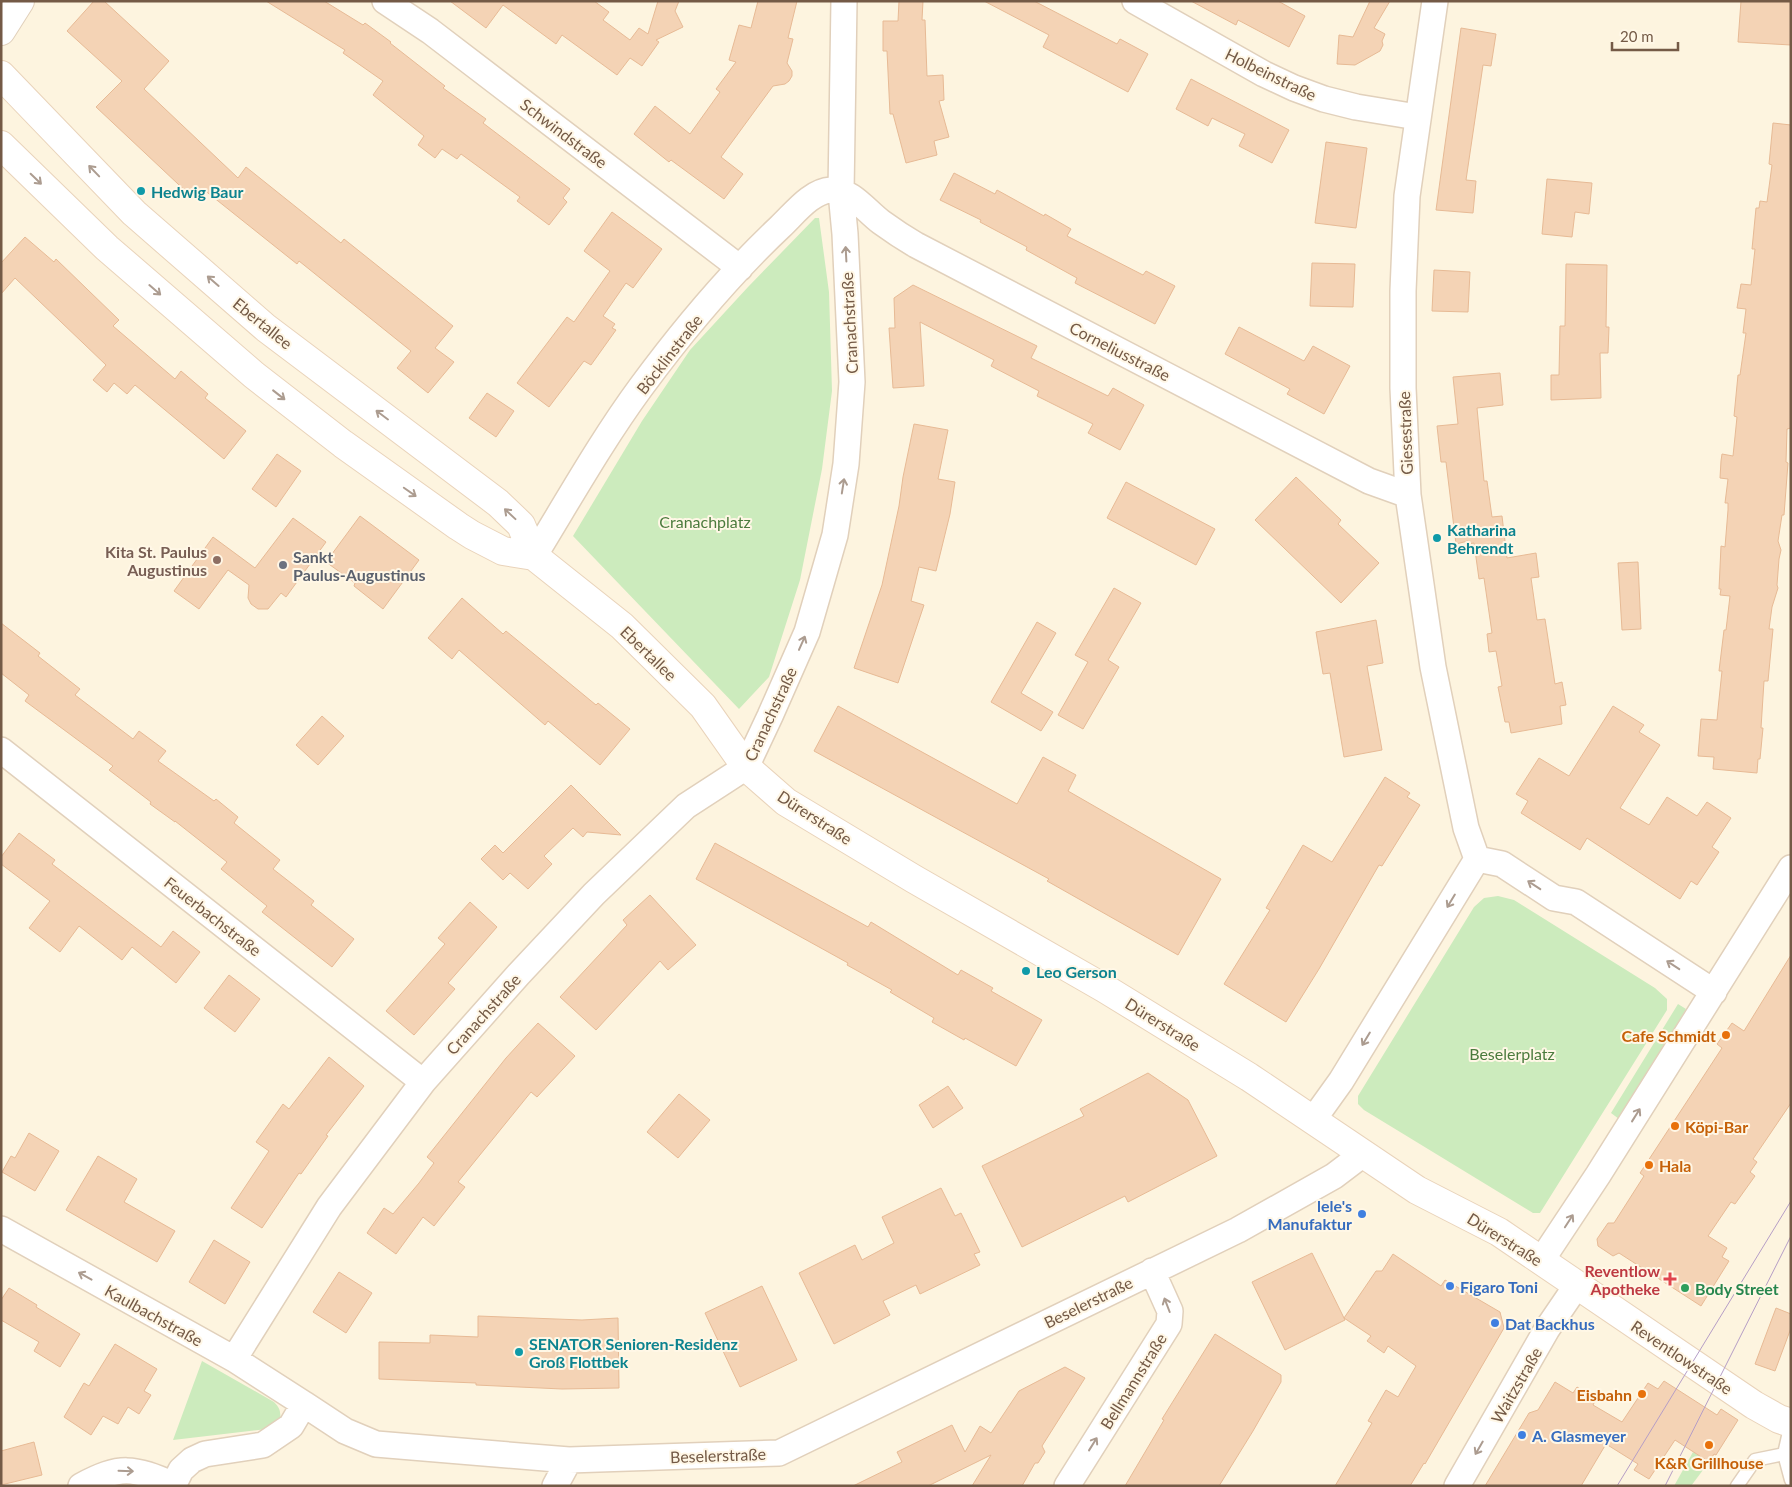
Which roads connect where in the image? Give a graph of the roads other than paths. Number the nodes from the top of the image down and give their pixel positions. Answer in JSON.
{"nodes":[{"id":1,"x":20,"y":1,"type":"edge"},
{"id":2,"x":385,"y":1,"type":"edge"},
{"id":3,"x":844,"y":1,"type":"edge"},
{"id":4,"x":1135,"y":1,"type":"edge"},
{"id":5,"x":1435,"y":1,"type":"edge"},
{"id":6,"x":1,"y":31,"type":"edge"},
{"id":7,"x":1,"y":75,"type":"edge"},
{"id":8,"x":1417,"y":117,"type":"junction"},
{"id":9,"x":1,"y":145,"type":"edge"},
{"id":10,"x":841,"y":192,"type":"junction"},
{"id":11,"x":740,"y":268,"type":"junction"},
{"id":12,"x":1408,"y":495,"type":"junction"},
{"id":13,"x":534,"y":556,"type":"junction"},
{"id":14,"x":1,"y":750,"type":"edge"},
{"id":15,"x":746,"y":767,"type":"junction"},
{"id":16,"x":1477,"y":859,"type":"junction"},
{"id":17,"x":1791,"y":868,"type":"edge"},
{"id":18,"x":1714,"y":992,"type":"junction"},
{"id":19,"x":423,"y":1082,"type":"junction"},
{"id":20,"x":1313,"y":1120,"type":"junction"},
{"id":21,"x":1363,"y":1154,"type":"junction"},
{"id":22,"x":1,"y":1229,"type":"edge"},
{"id":23,"x":1542,"y":1261,"type":"junction"},
{"id":24,"x":1152,"y":1271,"type":"junction"},
{"id":25,"x":1577,"y":1285,"type":"junction"},
{"id":26,"x":234,"y":1359,"type":"junction"},
{"id":27,"x":304,"y":1404,"type":"junction"},
{"id":28,"x":1791,"y":1424,"type":"edge"},
{"id":29,"x":1784,"y":1454,"type":"junction"},
{"id":30,"x":570,"y":1460,"type":"junction"},
{"id":31,"x":1791,"y":1480,"type":"edge"},
{"id":32,"x":174,"y":1485,"type":"edge"},
{"id":33,"x":81,"y":1486,"type":"edge"},
{"id":34,"x":555,"y":1486,"type":"edge"},
{"id":35,"x":1067,"y":1486,"type":"edge"},
{"id":36,"x":1457,"y":1486,"type":"edge"},
{"id":37,"x":1737,"y":1486,"type":"edge"}],
"edges":[{"from":1,"to":6,"type":"main road"},
{"from":2,"to":11,"type":"street","name":"Schwindstraße"},
{"from":3,"to":10,"type":"street","name":"Cranachstraße"},
{"from":4,"to":8,"type":"street","name":"Holbeinstraße"},
{"from":5,"to":8,"type":"street","name":"Giesestraße"},
{"from":13,"to":7,"type":"main road","name":"Ebertallee","one_way":true},
{"from":8,"to":12,"type":"street","name":"Giesestraße"},
{"from":9,"to":13,"type":"main road","name":"Ebertallee","one_way":true},
{"from":10,"to":11,"type":"street","name":"Böcklinstraße"},
{"from":10,"to":12,"type":"street","name":"Corneliusstraße"},
{"from":15,"to":10,"type":"street","name":"Cranachstraße","one_way":true},
{"from":11,"to":13,"type":"street","name":"Böcklinstraße"},
{"from":12,"to":16,"type":"street","name":"Giesestraße"},
{"from":13,"to":15,"type":"main road","name":"Ebertallee"},
{"from":14,"to":19,"type":"street","name":"Feuerbachstraße"},
{"from":15,"to":19,"type":"street","name":"Cranachstraße"},
{"from":15,"to":20,"type":"main road","name":"Dürerstraße"},
{"from":18,"to":16,"type":"street","one_way":true},
{"from":16,"to":20,"type":"street","one_way":true},
{"from":17,"to":18,"type":"street"},
{"from":23,"to":18,"type":"street","one_way":true},
{"from":19,"to":26,"type":"street","name":"Cranachstraße"},
{"from":20,"to":21,"type":"main road","name":"Dürerstraße"},
{"from":21,"to":23,"type":"main road","name":"Dürerstraße"},
{"from":21,"to":24,"type":"street","name":"Beselerstraße"},
{"from":26,"to":22,"type":"street","name":"Kaulbachstraße","one_way":true},
{"from":23,"to":25,"type":"main road","name":"Dürerstraße"},
{"from":24,"to":30,"type":"street","name":"Beselerstraße"},
{"from":35,"to":24,"type":"street","name":"Bellmannstraße","one_way":true},
{"from":25,"to":28,"type":"main road","name":"Reventlowstraße"},
{"from":25,"to":36,"type":"street","name":"Waitzstraße","one_way":true},
{"from":26,"to":27,"type":"street","name":"Kaulbachstraße"},
{"from":27,"to":30,"type":"street","name":"Beselerstraße"},
{"from":27,"to":32,"type":"street"},
{"from":28,"to":29,"type":"lane"},
{"from":29,"to":31,"type":"lane"},
{"from":29,"to":37,"type":"lane"},
{"from":30,"to":34,"type":"street"},
{"from":33,"to":32,"type":"street","one_way":true}]}
